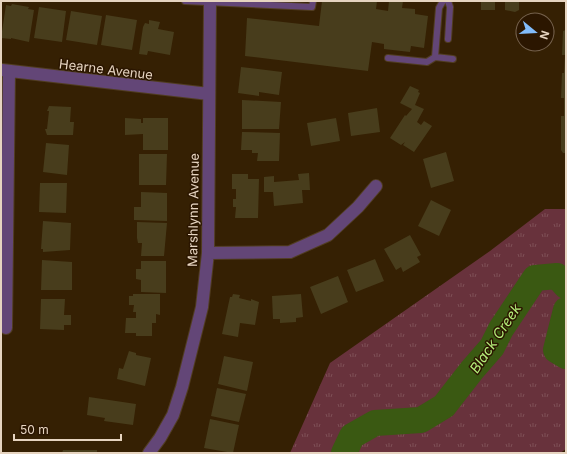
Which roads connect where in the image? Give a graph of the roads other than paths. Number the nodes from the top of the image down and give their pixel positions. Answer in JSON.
{"nodes":[{"id":1,"x":185,"y":1,"type":"edge"},
{"id":2,"x":210,"y":1,"type":"edge"},
{"id":3,"x":313,"y":1,"type":"edge"},
{"id":4,"x":443,"y":1,"type":"edge"},
{"id":5,"x":448,"y":1,"type":"edge"},
{"id":6,"x":448,"y":39,"type":"dead end"},
{"id":7,"x":435,"y":57,"type":"junction"},
{"id":8,"x":388,"y":58,"type":"dead end"},
{"id":9,"x":453,"y":59,"type":"dead end"},
{"id":10,"x":5,"y":71,"type":"edge"},
{"id":11,"x":209,"y":94,"type":"junction"},
{"id":12,"x":376,"y":186,"type":"dead end"},
{"id":13,"x":208,"y":253,"type":"junction"},
{"id":14,"x":6,"y":328,"type":"dead end"},
{"id":15,"x":148,"y":453,"type":"edge"}],
"edges":[{"from":1,"to":2,"type":"lane"},
{"from":2,"to":3,"type":"lane"},
{"from":2,"to":11,"type":"street","name":"Marshlynn Avenue"},
{"from":4,"to":7,"type":"lane"},
{"from":5,"to":6,"type":"lane"},
{"from":7,"to":8,"type":"lane"},
{"from":7,"to":9,"type":"lane"},
{"from":10,"to":11,"type":"street","name":"Hearne Avenue"},
{"from":10,"to":14,"type":"street"},
{"from":11,"to":13,"type":"street","name":"Marshlynn Avenue"},
{"from":12,"to":13,"type":"street"},
{"from":13,"to":15,"type":"street","name":"Marshlynn Avenue"}]}
